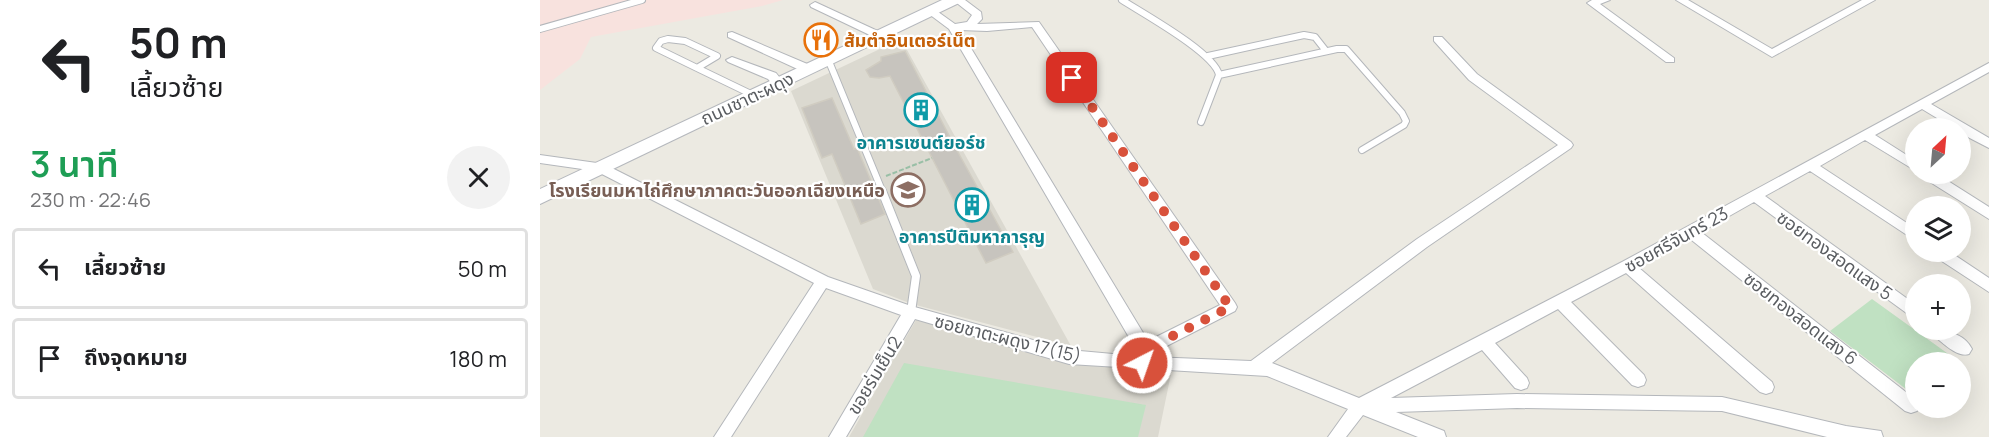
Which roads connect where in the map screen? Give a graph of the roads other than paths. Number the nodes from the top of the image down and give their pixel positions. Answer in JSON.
{"nodes":[{"id":1,"x":642,"y":0,"type":"edge"},
{"id":2,"x":956,"y":0,"type":"edge"},
{"id":3,"x":1122,"y":0,"type":"edge"},
{"id":4,"x":1605,"y":0,"type":"edge"},
{"id":5,"x":1681,"y":0,"type":"edge"},
{"id":6,"x":1870,"y":0,"type":"edge"},
{"id":7,"x":814,"y":4,"type":"dead end"},
{"id":8,"x":930,"y":11,"type":"junction"},
{"id":9,"x":977,"y":14,"type":"junction"},
{"id":10,"x":1011,"y":26,"type":"junction"},
{"id":11,"x":957,"y":27,"type":"junction"},
{"id":12,"x":540,"y":29,"type":"edge"},
{"id":13,"x":732,"y":35,"type":"dead end"},
{"id":14,"x":878,"y":35,"type":"junction"},
{"id":15,"x":1438,"y":39,"type":"dead end"},
{"id":16,"x":1326,"y":51,"type":"junction"},
{"id":17,"x":1208,"y":56,"type":"junction"},
{"id":18,"x":828,"y":59,"type":"junction"},
{"id":19,"x":732,"y":60,"type":"dead end"},
{"id":20,"x":1670,"y":60,"type":"dead end"},
{"id":21,"x":698,"y":68,"type":"junction"},
{"id":22,"x":808,"y":69,"type":"junction"},
{"id":23,"x":1986,"y":72,"type":"edge"},
{"id":24,"x":1219,"y":75,"type":"junction"},
{"id":25,"x":778,"y":83,"type":"junction"},
{"id":26,"x":753,"y":95,"type":"junction"},
{"id":27,"x":1922,"y":104,"type":"junction"},
{"id":28,"x":1201,"y":122,"type":"dead end"},
{"id":29,"x":1866,"y":135,"type":"junction"},
{"id":30,"x":1989,"y":144,"type":"edge"},
{"id":31,"x":1362,"y":150,"type":"dead end"},
{"id":32,"x":540,"y":159,"type":"edge"},
{"id":33,"x":1905,"y":159,"type":"edge"},
{"id":34,"x":1810,"y":165,"type":"junction"},
{"id":35,"x":599,"y":167,"type":"junction"},
{"id":36,"x":1942,"y":184,"type":"edge"},
{"id":37,"x":1755,"y":196,"type":"junction"},
{"id":38,"x":540,"y":197,"type":"edge"},
{"id":39,"x":1989,"y":214,"type":"edge"},
{"id":40,"x":1905,"y":229,"type":"edge"},
{"id":41,"x":1690,"y":231,"type":"junction"},
{"id":42,"x":1954,"y":262,"type":"edge"},
{"id":43,"x":1627,"y":266,"type":"junction"},
{"id":44,"x":823,"y":281,"type":"junction"},
{"id":45,"x":1989,"y":286,"type":"edge"},
{"id":46,"x":1560,"y":301,"type":"junction"},
{"id":47,"x":1905,"y":306,"type":"edge"},
{"id":48,"x":911,"y":312,"type":"junction"},
{"id":49,"x":1952,"y":340,"type":"edge"},
{"id":50,"x":1484,"y":341,"type":"junction"},
{"id":51,"x":1964,"y":349,"type":"dead end"},
{"id":52,"x":1143,"y":357,"type":"junction"},
{"id":53,"x":1255,"y":367,"type":"junction"},
{"id":54,"x":1638,"y":380,"type":"dead end"},
{"id":55,"x":1521,"y":383,"type":"dead end"},
{"id":56,"x":1766,"y":387,"type":"dead end"},
{"id":57,"x":1905,"y":400,"type":"edge"},
{"id":58,"x":1360,"y":406,"type":"junction"},
{"id":59,"x":722,"y":437,"type":"edge"},
{"id":60,"x":837,"y":437,"type":"edge"},
{"id":61,"x":1336,"y":437,"type":"edge"},
{"id":62,"x":1438,"y":437,"type":"edge"},
{"id":63,"x":1875,"y":437,"type":"edge"}],
"edges":[{"from":1,"to":12,"type":"lane"},
{"from":2,"to":8,"type":"street","name":"ถนนชาตะผดุง"},
{"from":2,"to":9,"type":"street"},
{"from":3,"to":17,"type":"lane"},
{"from":4,"to":20,"type":"street"},
{"from":5,"to":6,"type":"street"},
{"from":7,"to":14,"type":"street"},
{"from":8,"to":11,"type":"street"},
{"from":8,"to":14,"type":"street","name":"ถนนชาตะผดุง"},
{"from":9,"to":10,"type":"street"},
{"from":9,"to":11,"type":"street"},
{"from":10,"to":11,"type":"street"},
{"from":10,"to":52,"type":"street"},
{"from":11,"to":52,"type":"street"},
{"from":13,"to":22,"type":"street"},
{"from":14,"to":18,"type":"street","name":"ถนนชาตะผดุง"},
{"from":15,"to":53,"type":"street"},
{"from":16,"to":17,"type":"lane"},
{"from":16,"to":24,"type":"lane"},
{"from":16,"to":31,"type":"lane"},
{"from":17,"to":24,"type":"lane"},
{"from":18,"to":22,"type":"street","name":"ถนนชาตะผดุง"},
{"from":18,"to":48,"type":"lane"},
{"from":19,"to":25,"type":"street"},
{"from":21,"to":21,"type":"lane"},
{"from":21,"to":26,"type":"lane"},
{"from":22,"to":25,"type":"street","name":"ถนนชาตะผดุง"},
{"from":23,"to":27,"type":"street","name":"ซอยศรีจันทร์ 23"},
{"from":24,"to":28,"type":"lane"},
{"from":25,"to":26,"type":"street","name":"ถนนชาตะผดุง"},
{"from":26,"to":35,"type":"street","name":"ถนนชาตะผดุง"},
{"from":27,"to":29,"type":"street","name":"ซอยศรีจันทร์ 23"},
{"from":27,"to":30,"type":"street"},
{"from":29,"to":33,"type":"street"},
{"from":29,"to":34,"type":"street","name":"ซอยศรีจันทร์ 23"},
{"from":32,"to":35,"type":"street","name":"ซอยชาตะผดุง 17(15)"},
{"from":34,"to":37,"type":"street","name":"ซอยศรีจันทร์ 23"},
{"from":34,"to":40,"type":"street"},
{"from":35,"to":38,"type":"street","name":"ถนนชาตะผดุง"},
{"from":35,"to":44,"type":"street","name":"ซอยชาตะผดุง 17(15)"},
{"from":36,"to":39,"type":"street"},
{"from":37,"to":41,"type":"street","name":"ซอยศรีจันทร์ 23"},
{"from":37,"to":47,"type":"street","name":"ซอยทองสอดแสง 5"},
{"from":41,"to":43,"type":"street","name":"ซอยศรีจันทร์ 23"},
{"from":41,"to":57,"type":"street","name":"ซอยทองสอดแสง 6"},
{"from":42,"to":45,"type":"street"},
{"from":43,"to":46,"type":"street","name":"ซอยศรีจันทร์ 23"},
{"from":43,"to":56,"type":"street"},
{"from":44,"to":48,"type":"street","name":"ซอยชาตะผดุง 17(15)"},
{"from":44,"to":59,"type":"street"},
{"from":46,"to":50,"type":"street","name":"ซอยศรีจันทร์ 23"},
{"from":46,"to":54,"type":"street"},
{"from":48,"to":52,"type":"street","name":"ซอยชาตะผดุง 17(15)"},
{"from":48,"to":60,"type":"street","name":"ขอยร่มเย็น2"},
{"from":49,"to":51,"type":"street"},
{"from":50,"to":55,"type":"street"},
{"from":50,"to":58,"type":"street","name":"ซอยศรีจันทร์ 23"},
{"from":52,"to":53,"type":"street","name":"ซอยชาตะผดุง 17(15)"},
{"from":53,"to":58,"type":"street","name":"ซอยชาตะผดุง 17(15)"},
{"from":58,"to":61,"type":"street"},
{"from":58,"to":62,"type":"street","name":"ซอยชาตะผดุง 17(15)"},
{"from":58,"to":63,"type":"street"}]}
